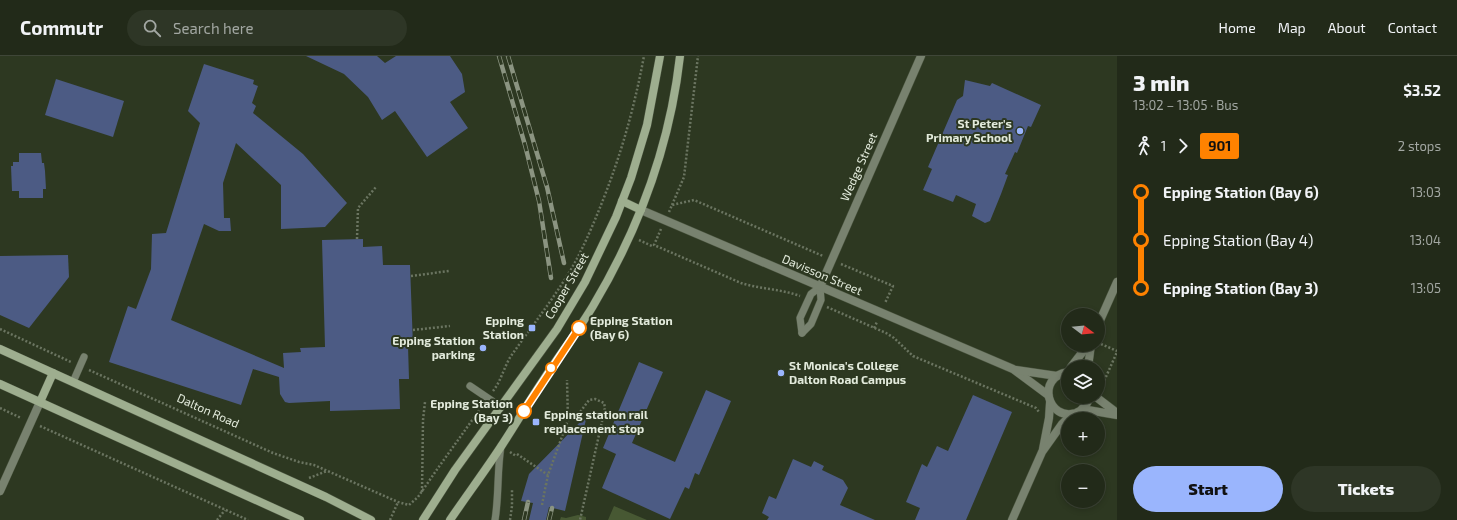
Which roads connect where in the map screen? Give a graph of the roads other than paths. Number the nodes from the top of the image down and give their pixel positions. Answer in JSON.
{"nodes":[{"id":1,"x":660,"y":56,"type":"edge"},
{"id":2,"x":680,"y":56,"type":"edge"},
{"id":3,"x":921,"y":56,"type":"edge"},
{"id":4,"x":622,"y":201,"type":"junction"},
{"id":5,"x":641,"y":210,"type":"junction"},
{"id":6,"x":1117,"y":282,"type":"edge"},
{"id":7,"x":820,"y":287,"type":"junction"},
{"id":8,"x":1105,"y":309,"type":"edge"},
{"id":9,"x":0,"y":349,"type":"edge"},
{"id":10,"x":1083,"y":352,"type":"edge"},
{"id":11,"x":84,"y":357,"type":"dead end"},
{"id":12,"x":1076,"y":360,"type":"edge"},
{"id":13,"x":1013,"y":369,"type":"junction"},
{"id":14,"x":53,"y":373,"type":"junction"},
{"id":15,"x":1061,"y":375,"type":"edge"},
{"id":16,"x":1057,"y":376,"type":"junction"},
{"id":17,"x":73,"y":382,"type":"junction"},
{"id":18,"x":0,"y":384,"type":"edge"},
{"id":19,"x":470,"y":386,"type":"dead end"},
{"id":20,"x":1049,"y":399,"type":"junction"},
{"id":21,"x":1105,"y":401,"type":"edge"},
{"id":22,"x":40,"y":402,"type":"junction"},
{"id":23,"x":1086,"y":404,"type":"edge"},
{"id":24,"x":501,"y":407,"type":"junction"},
{"id":25,"x":1082,"y":409,"type":"junction"},
{"id":26,"x":1061,"y":412,"type":"edge"},
{"id":27,"x":1076,"y":412,"type":"edge"},
{"id":28,"x":1117,"y":414,"type":"edge"},
{"id":29,"x":1061,"y":425,"type":"edge"},
{"id":30,"x":502,"y":446,"type":"junction"},
{"id":31,"x":1042,"y":452,"type":"junction"},
{"id":32,"x":0,"y":491,"type":"edge"},
{"id":33,"x":300,"y":520,"type":"edge"},
{"id":34,"x":371,"y":520,"type":"edge"},
{"id":35,"x":423,"y":520,"type":"edge"},
{"id":36,"x":450,"y":520,"type":"edge"},
{"id":37,"x":495,"y":520,"type":"edge"},
{"id":38,"x":1012,"y":520,"type":"edge"}],
"edges":[{"from":1,"to":4,"type":"main road","name":"Cooper Street"},
{"from":2,"to":5,"type":"main road"},
{"from":3,"to":7,"type":"street","name":"Wedge Street"},
{"from":4,"to":5,"type":"main road","name":"Davisson Street"},
{"from":4,"to":24,"type":"main road","name":"Cooper Street"},
{"from":5,"to":7,"type":"street","name":"Davisson Street"},
{"from":5,"to":30,"type":"main road"},
{"from":6,"to":8,"type":"street"},
{"from":7,"to":7,"type":"lane"},
{"from":7,"to":13,"type":"street","name":"Davisson Street"},
{"from":9,"to":14,"type":"main road"},
{"from":10,"to":12,"type":"street"},
{"from":11,"to":17,"type":"lane"},
{"from":13,"to":16,"type":"street","name":"Davisson Street"},
{"from":13,"to":20,"type":"street","name":"Davisson Street"},
{"from":14,"to":17,"type":"main road"},
{"from":14,"to":22,"type":"main road"},
{"from":15,"to":16,"type":"street"},
{"from":16,"to":20,"type":"street"},
{"from":17,"to":34,"type":"main road"},
{"from":18,"to":22,"type":"main road"},
{"from":19,"to":24,"type":"lane"},
{"from":20,"to":26,"type":"street","name":"Davisson Street"},
{"from":20,"to":31,"type":"street"},
{"from":21,"to":28,"type":"street"},
{"from":22,"to":32,"type":"street"},
{"from":22,"to":33,"type":"main road"},
{"from":23,"to":25,"type":"street"},
{"from":24,"to":35,"type":"main road","name":"Cooper Street"},
{"from":25,"to":27,"type":"street"},
{"from":25,"to":28,"type":"street"},
{"from":29,"to":31,"type":"street"},
{"from":30,"to":36,"type":"main road"},
{"from":30,"to":37,"type":"lane"},
{"from":31,"to":38,"type":"street"}]}
